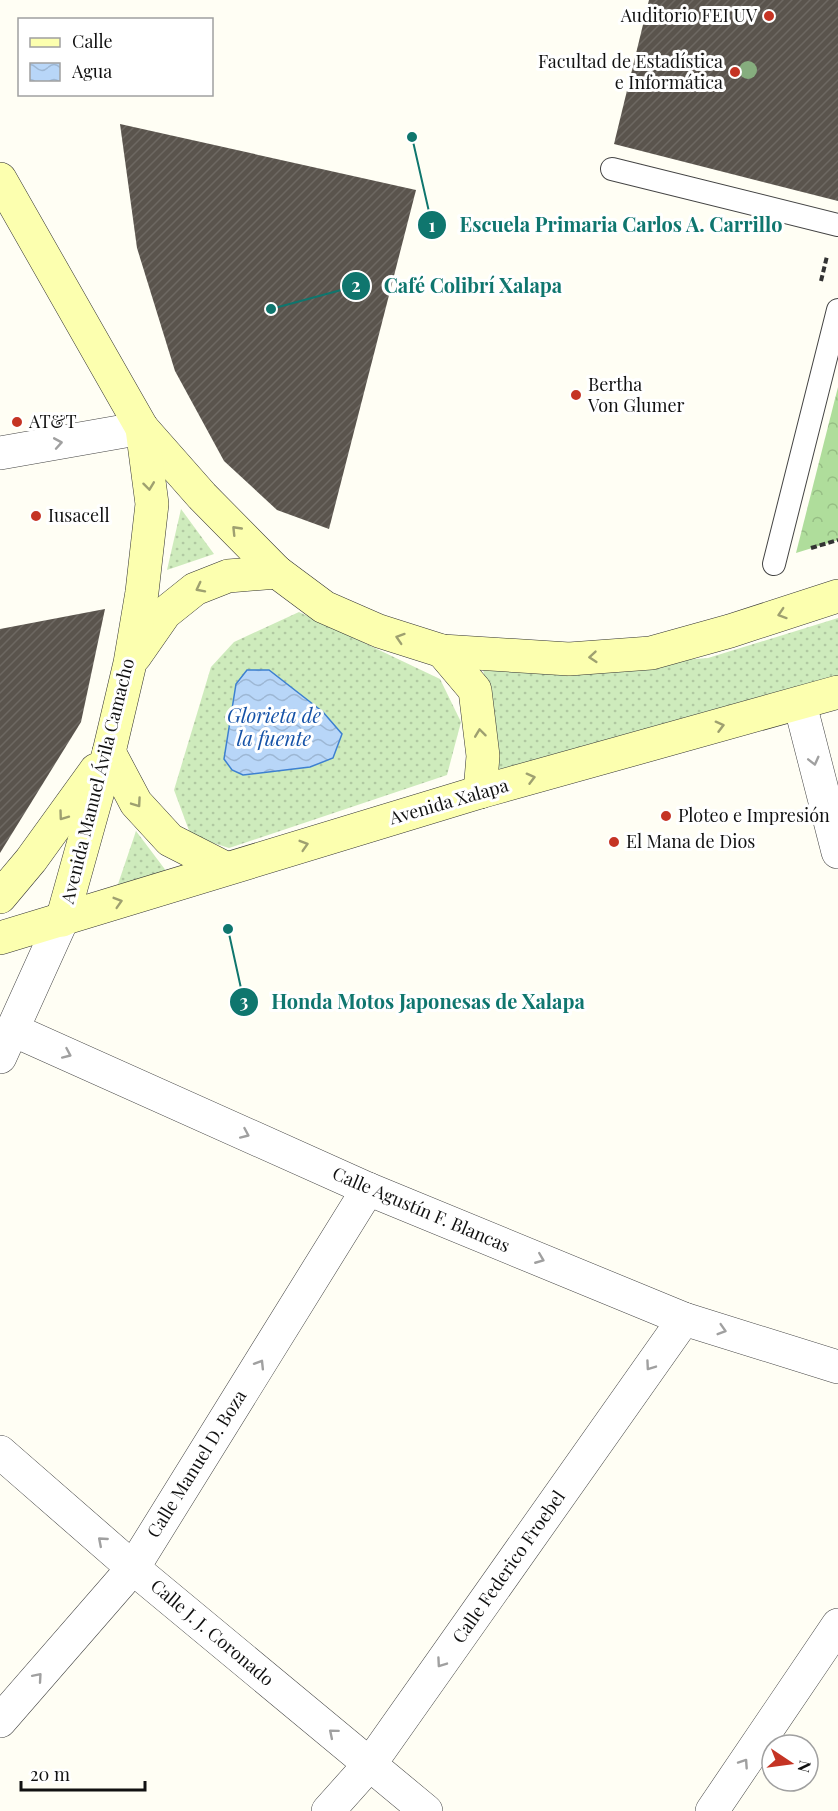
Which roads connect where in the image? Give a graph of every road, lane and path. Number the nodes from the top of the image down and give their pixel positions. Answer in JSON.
{"nodes":[{"id":1,"x":612,"y":169,"type":"dead end"},
{"id":2,"x":0,"y":179,"type":"edge"},
{"id":3,"x":838,"y":225,"type":"edge"},
{"id":4,"x":828,"y":253,"type":"dead end"},
{"id":5,"x":819,"y":287,"type":"dead end"},
{"id":6,"x":838,"y":310,"type":"edge"},
{"id":7,"x":142,"y":428,"type":"junction"},
{"id":8,"x":0,"y":453,"type":"edge"},
{"id":9,"x":774,"y":564,"type":"dead end"},
{"id":10,"x":277,"y":572,"type":"junction"},
{"id":11,"x":838,"y":596,"type":"edge"},
{"id":12,"x":442,"y":651,"type":"junction"},
{"id":13,"x":130,"y":663,"type":"junction"},
{"id":14,"x":838,"y":692,"type":"edge"},
{"id":15,"x":800,"y":704,"type":"junction"},
{"id":16,"x":109,"y":752,"type":"junction"},
{"id":17,"x":480,"y":792,"type":"junction"},
{"id":18,"x":838,"y":852,"type":"edge"},
{"id":19,"x":225,"y":868,"type":"junction"},
{"id":20,"x":0,"y":897,"type":"edge"},
{"id":21,"x":62,"y":920,"type":"junction"},
{"id":22,"x":0,"y":938,"type":"edge"},
{"id":23,"x":7,"y":1044,"type":"edge"},
{"id":24,"x":368,"y":1189,"type":"junction"},
{"id":25,"x":684,"y":1318,"type":"junction"},
{"id":26,"x":838,"y":1367,"type":"edge"},
{"id":27,"x":0,"y":1452,"type":"edge"},
{"id":28,"x":133,"y":1568,"type":"junction"},
{"id":29,"x":838,"y":1625,"type":"edge"},
{"id":30,"x":0,"y":1721,"type":"edge"},
{"id":31,"x":370,"y":1764,"type":"junction"},
{"id":32,"x":328,"y":1811,"type":"edge"},
{"id":33,"x":426,"y":1811,"type":"edge"},
{"id":34,"x":712,"y":1811,"type":"edge"}],
"edges":[{"from":1,"to":3,"type":"lane"},
{"from":2,"to":7,"type":"main road","name":"Avenida Manuel Ávila Camacho"},
{"from":4,"to":5,"type":"path"},
{"from":6,"to":9,"type":"lane"},
{"from":8,"to":7,"type":"street","one_way":true},
{"from":10,"to":7,"type":"main road","name":"Avenida Manuel Ávila Camacho","one_way":true},
{"from":7,"to":13,"type":"main road","name":"Avenida Manuel Ávila Camacho","one_way":true},
{"from":12,"to":10,"type":"main road","one_way":true},
{"from":10,"to":13,"type":"main road","one_way":true},
{"from":11,"to":12,"type":"main road","one_way":true},
{"from":17,"to":12,"type":"main road","one_way":true},
{"from":13,"to":16,"type":"main road","name":"Avenida Manuel Ávila Camacho"},
{"from":14,"to":15,"type":"main road","name":"Avenida Xalapa"},
{"from":17,"to":15,"type":"main road","name":"Avenida Xalapa","one_way":true},
{"from":15,"to":18,"type":"street","one_way":true},
{"from":16,"to":19,"type":"main road","one_way":true},
{"from":16,"to":20,"type":"main road","one_way":true},
{"from":16,"to":21,"type":"main road","name":"Avenida Manuel Ávila Camacho"},
{"from":19,"to":17,"type":"main road","name":"Avenida Xalapa","one_way":true},
{"from":21,"to":19,"type":"main road","name":"Avenida Xalapa","one_way":true},
{"from":21,"to":22,"type":"main road","name":"Avenida Xalapa"},
{"from":21,"to":23,"type":"street"},
{"from":23,"to":24,"type":"street","name":"Calle Agustín F. Blancas","one_way":true},
{"from":24,"to":25,"type":"street","name":"Calle Agustín F. Blancas","one_way":true},
{"from":28,"to":24,"type":"street","name":"Calle Manuel D. Boza","one_way":true},
{"from":25,"to":26,"type":"street","name":"Calle Agustín F. Blancas","one_way":true},
{"from":25,"to":31,"type":"street","name":"Calle Federico Froebel","one_way":true},
{"from":28,"to":27,"type":"street","name":"Calle J. J. Coronado","one_way":true},
{"from":30,"to":28,"type":"street","name":"Calle Manuel D. Boza","one_way":true},
{"from":31,"to":28,"type":"street","name":"Calle J. J. Coronado","one_way":true},
{"from":34,"to":29,"type":"street","one_way":true},
{"from":31,"to":32,"type":"street","name":"Calle Federico Froebel"},
{"from":31,"to":33,"type":"street","name":"Calle J. J. Coronado"}]}
